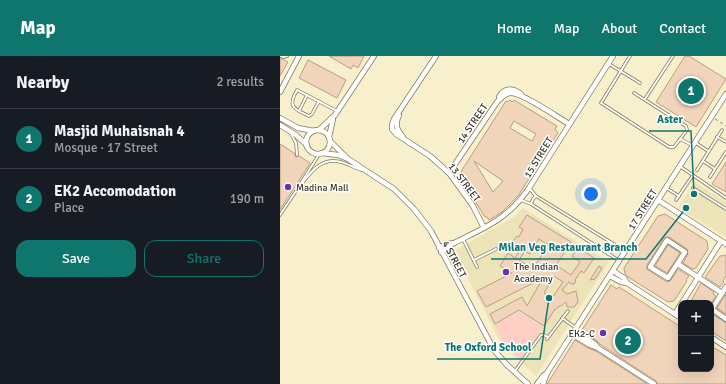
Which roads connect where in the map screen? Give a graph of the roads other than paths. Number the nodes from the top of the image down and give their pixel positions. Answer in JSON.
{"nodes":[{"id":1,"x":280,"y":56,"type":"edge"},
{"id":2,"x":288,"y":56,"type":"edge"},
{"id":3,"x":299,"y":56,"type":"edge"},
{"id":4,"x":374,"y":56,"type":"edge"},
{"id":5,"x":436,"y":56,"type":"edge"},
{"id":6,"x":613,"y":56,"type":"edge"},
{"id":7,"x":630,"y":56,"type":"edge"},
{"id":8,"x":673,"y":56,"type":"edge"},
{"id":9,"x":608,"y":64,"type":"junction"},
{"id":10,"x":620,"y":71,"type":"junction"},
{"id":11,"x":640,"y":83,"type":"dead end"},
{"id":12,"x":280,"y":92,"type":"edge"},
{"id":13,"x":634,"y":93,"type":"dead end"},
{"id":14,"x":726,"y":94,"type":"edge"},
{"id":15,"x":307,"y":95,"type":"junction"},
{"id":16,"x":645,"y":100,"type":"junction"},
{"id":17,"x":319,"y":101,"type":"junction"},
{"id":18,"x":299,"y":111,"type":"junction"},
{"id":19,"x":336,"y":113,"type":"junction"},
{"id":20,"x":280,"y":118,"type":"edge"},
{"id":21,"x":569,"y":124,"type":"junction"},
{"id":22,"x":282,"y":126,"type":"edge"},
{"id":23,"x":317,"y":130,"type":"junction"},
{"id":24,"x":722,"y":130,"type":"dead end"},
{"id":25,"x":717,"y":137,"type":"junction"},
{"id":26,"x":329,"y":139,"type":"junction"},
{"id":27,"x":680,"y":139,"type":"junction"},
{"id":28,"x":726,"y":142,"type":"edge"},
{"id":29,"x":694,"y":144,"type":"junction"},
{"id":30,"x":307,"y":145,"type":"junction"},
{"id":31,"x":708,"y":151,"type":"junction"},
{"id":32,"x":726,"y":152,"type":"edge"},
{"id":33,"x":321,"y":153,"type":"junction"},
{"id":34,"x":297,"y":155,"type":"dead end"},
{"id":35,"x":348,"y":159,"type":"junction"},
{"id":36,"x":703,"y":161,"type":"junction"},
{"id":37,"x":680,"y":166,"type":"junction"},
{"id":38,"x":715,"y":169,"type":"junction"},
{"id":39,"x":697,"y":170,"type":"dead end"},
{"id":40,"x":367,"y":171,"type":"junction"},
{"id":41,"x":449,"y":173,"type":"junction"},
{"id":42,"x":693,"y":175,"type":"junction"},
{"id":43,"x":710,"y":177,"type":"dead end"},
{"id":44,"x":529,"y":188,"type":"junction"},
{"id":45,"x":666,"y":188,"type":"junction"},
{"id":46,"x":693,"y":188,"type":"dead end"},
{"id":47,"x":296,"y":191,"type":"junction"},
{"id":48,"x":536,"y":196,"type":"junction"},
{"id":49,"x":679,"y":196,"type":"junction"},
{"id":50,"x":726,"y":198,"type":"edge"},
{"id":51,"x":521,"y":200,"type":"junction"},
{"id":52,"x":658,"y":200,"type":"junction"},
{"id":53,"x":676,"y":200,"type":"dead end"},
{"id":54,"x":531,"y":204,"type":"junction"},
{"id":55,"x":726,"y":209,"type":"edge"},
{"id":56,"x":280,"y":215,"type":"edge"},
{"id":57,"x":484,"y":228,"type":"junction"},
{"id":58,"x":463,"y":238,"type":"junction"},
{"id":59,"x":724,"y":243,"type":"edge"},
{"id":60,"x":615,"y":245,"type":"junction"},
{"id":61,"x":496,"y":249,"type":"dead end"},
{"id":62,"x":440,"y":250,"type":"junction"},
{"id":63,"x":626,"y":251,"type":"junction"},
{"id":64,"x":608,"y":254,"type":"junction"},
{"id":65,"x":474,"y":260,"type":"junction"},
{"id":66,"x":620,"y":261,"type":"junction"},
{"id":67,"x":678,"y":264,"type":"junction"},
{"id":68,"x":478,"y":267,"type":"dead end"},
{"id":69,"x":612,"y":273,"type":"junction"},
{"id":70,"x":698,"y":277,"type":"junction"},
{"id":71,"x":726,"y":287,"type":"edge"},
{"id":72,"x":722,"y":293,"type":"junction"},
{"id":73,"x":683,"y":300,"type":"edge"},
{"id":74,"x":678,"y":308,"type":"edge"},
{"id":75,"x":568,"y":310,"type":"dead end"},
{"id":76,"x":675,"y":314,"type":"junction"},
{"id":77,"x":678,"y":316,"type":"edge"},
{"id":78,"x":562,"y":318,"type":"junction"},
{"id":79,"x":726,"y":319,"type":"edge"},
{"id":80,"x":575,"y":331,"type":"junction"},
{"id":81,"x":714,"y":338,"type":"edge"},
{"id":82,"x":714,"y":339,"type":"edge"},
{"id":83,"x":726,"y":344,"type":"edge"},
{"id":84,"x":726,"y":347,"type":"edge"},
{"id":85,"x":514,"y":372,"type":"junction"},
{"id":86,"x":547,"y":373,"type":"junction"},
{"id":87,"x":528,"y":384,"type":"edge"},
{"id":88,"x":537,"y":384,"type":"edge"},
{"id":89,"x":542,"y":384,"type":"edge"},
{"id":90,"x":654,"y":384,"type":"edge"}],
"edges":[{"from":1,"to":2,"type":"lane"},
{"from":3,"to":12,"type":"street"},
{"from":4,"to":19,"type":"street"},
{"from":5,"to":41,"type":"street","name":"13 STREET"},
{"from":6,"to":9,"type":"street","name":"15 STREET"},
{"from":7,"to":10,"type":"lane"},
{"from":8,"to":16,"type":"lane"},
{"from":9,"to":10,"type":"lane"},
{"from":9,"to":21,"type":"street","name":"15 STREET"},
{"from":10,"to":11,"type":"lane"},
{"from":10,"to":27,"type":"lane"},
{"from":13,"to":16,"type":"lane"},
{"from":14,"to":29,"type":"street","name":"17 STREET"},
{"from":15,"to":17,"type":"lane"},
{"from":15,"to":18,"type":"lane"},
{"from":15,"to":18,"type":"lane"},
{"from":16,"to":27,"type":"lane"},
{"from":17,"to":18,"type":"lane"},
{"from":17,"to":19,"type":"lane"},
{"from":19,"to":23,"type":"street"},
{"from":19,"to":26,"type":"street"},
{"from":20,"to":23,"type":"street"},
{"from":21,"to":41,"type":"street","name":"14 STREET"},
{"from":21,"to":44,"type":"street","name":"15 STREET"},
{"from":22,"to":30,"type":"street"},
{"from":22,"to":34,"type":"lane"},
{"from":23,"to":26,"type":"street"},
{"from":23,"to":30,"type":"street"},
{"from":24,"to":25,"type":"lane"},
{"from":25,"to":28,"type":"lane"},
{"from":25,"to":31,"type":"lane"},
{"from":26,"to":33,"type":"street"},
{"from":26,"to":35,"type":"street","name":"4 STREET"},
{"from":27,"to":29,"type":"lane"},
{"from":29,"to":31,"type":"lane"},
{"from":29,"to":37,"type":"street","name":"17 STREET"},
{"from":30,"to":33,"type":"street"},
{"from":31,"to":36,"type":"lane"},
{"from":32,"to":38,"type":"lane"},
{"from":33,"to":35,"type":"street","name":"4 STREET"},
{"from":33,"to":47,"type":"lane"},
{"from":35,"to":40,"type":"street","name":"4 STREET"},
{"from":36,"to":38,"type":"lane"},
{"from":36,"to":39,"type":"lane"},
{"from":37,"to":42,"type":"lane"},
{"from":37,"to":45,"type":"street","name":"17 STREET"},
{"from":38,"to":43,"type":"lane"},
{"from":40,"to":47,"type":"lane"},
{"from":40,"to":62,"type":"street","name":"4 STREET"},
{"from":41,"to":57,"type":"street","name":"13 STREET"},
{"from":42,"to":49,"type":"lane"},
{"from":42,"to":50,"type":"lane"},
{"from":44,"to":48,"type":"lane"},
{"from":44,"to":51,"type":"street","name":"15 STREET"},
{"from":45,"to":49,"type":"lane"},
{"from":45,"to":52,"type":"street","name":"17 STREET"},
{"from":46,"to":55,"type":"lane"},
{"from":47,"to":56,"type":"lane"},
{"from":48,"to":54,"type":"lane"},
{"from":48,"to":60,"type":"lane"},
{"from":49,"to":53,"type":"lane"},
{"from":51,"to":54,"type":"lane"},
{"from":51,"to":57,"type":"street","name":"15 STREET"},
{"from":52,"to":59,"type":"street"},
{"from":52,"to":63,"type":"street","name":"17 STREET"},
{"from":54,"to":64,"type":"lane"},
{"from":57,"to":58,"type":"street","name":"15 STREET"},
{"from":58,"to":62,"type":"street","name":"15 STREET"},
{"from":58,"to":65,"type":"lane"},
{"from":59,"to":70,"type":"street"},
{"from":60,"to":63,"type":"lane"},
{"from":60,"to":64,"type":"lane"},
{"from":61,"to":65,"type":"lane"},
{"from":62,"to":85,"type":"street","name":"4 STREET"},
{"from":63,"to":66,"type":"street","name":"17 STREET"},
{"from":64,"to":66,"type":"lane"},
{"from":65,"to":68,"type":"lane"},
{"from":66,"to":69,"type":"street","name":"17 STREET"},
{"from":67,"to":67,"type":"street"},
{"from":67,"to":70,"type":"street"},
{"from":69,"to":76,"type":"street"},
{"from":69,"to":80,"type":"street","name":"17 STREET"},
{"from":70,"to":72,"type":"street"},
{"from":70,"to":73,"type":"street"},
{"from":71,"to":72,"type":"street"},
{"from":72,"to":79,"type":"street"},
{"from":74,"to":76,"type":"street"},
{"from":75,"to":78,"type":"lane"},
{"from":76,"to":77,"type":"street"},
{"from":78,"to":80,"type":"lane"},
{"from":78,"to":85,"type":"lane"},
{"from":80,"to":86,"type":"street","name":"17 STREET"},
{"from":80,"to":90,"type":"street"},
{"from":81,"to":83,"type":"street"},
{"from":82,"to":84,"type":"street"},
{"from":85,"to":87,"type":"street","name":"4 STREET"},
{"from":86,"to":88,"type":"street","name":"17 STREET"},
{"from":86,"to":89,"type":"street","name":"17 STREET"}]}
